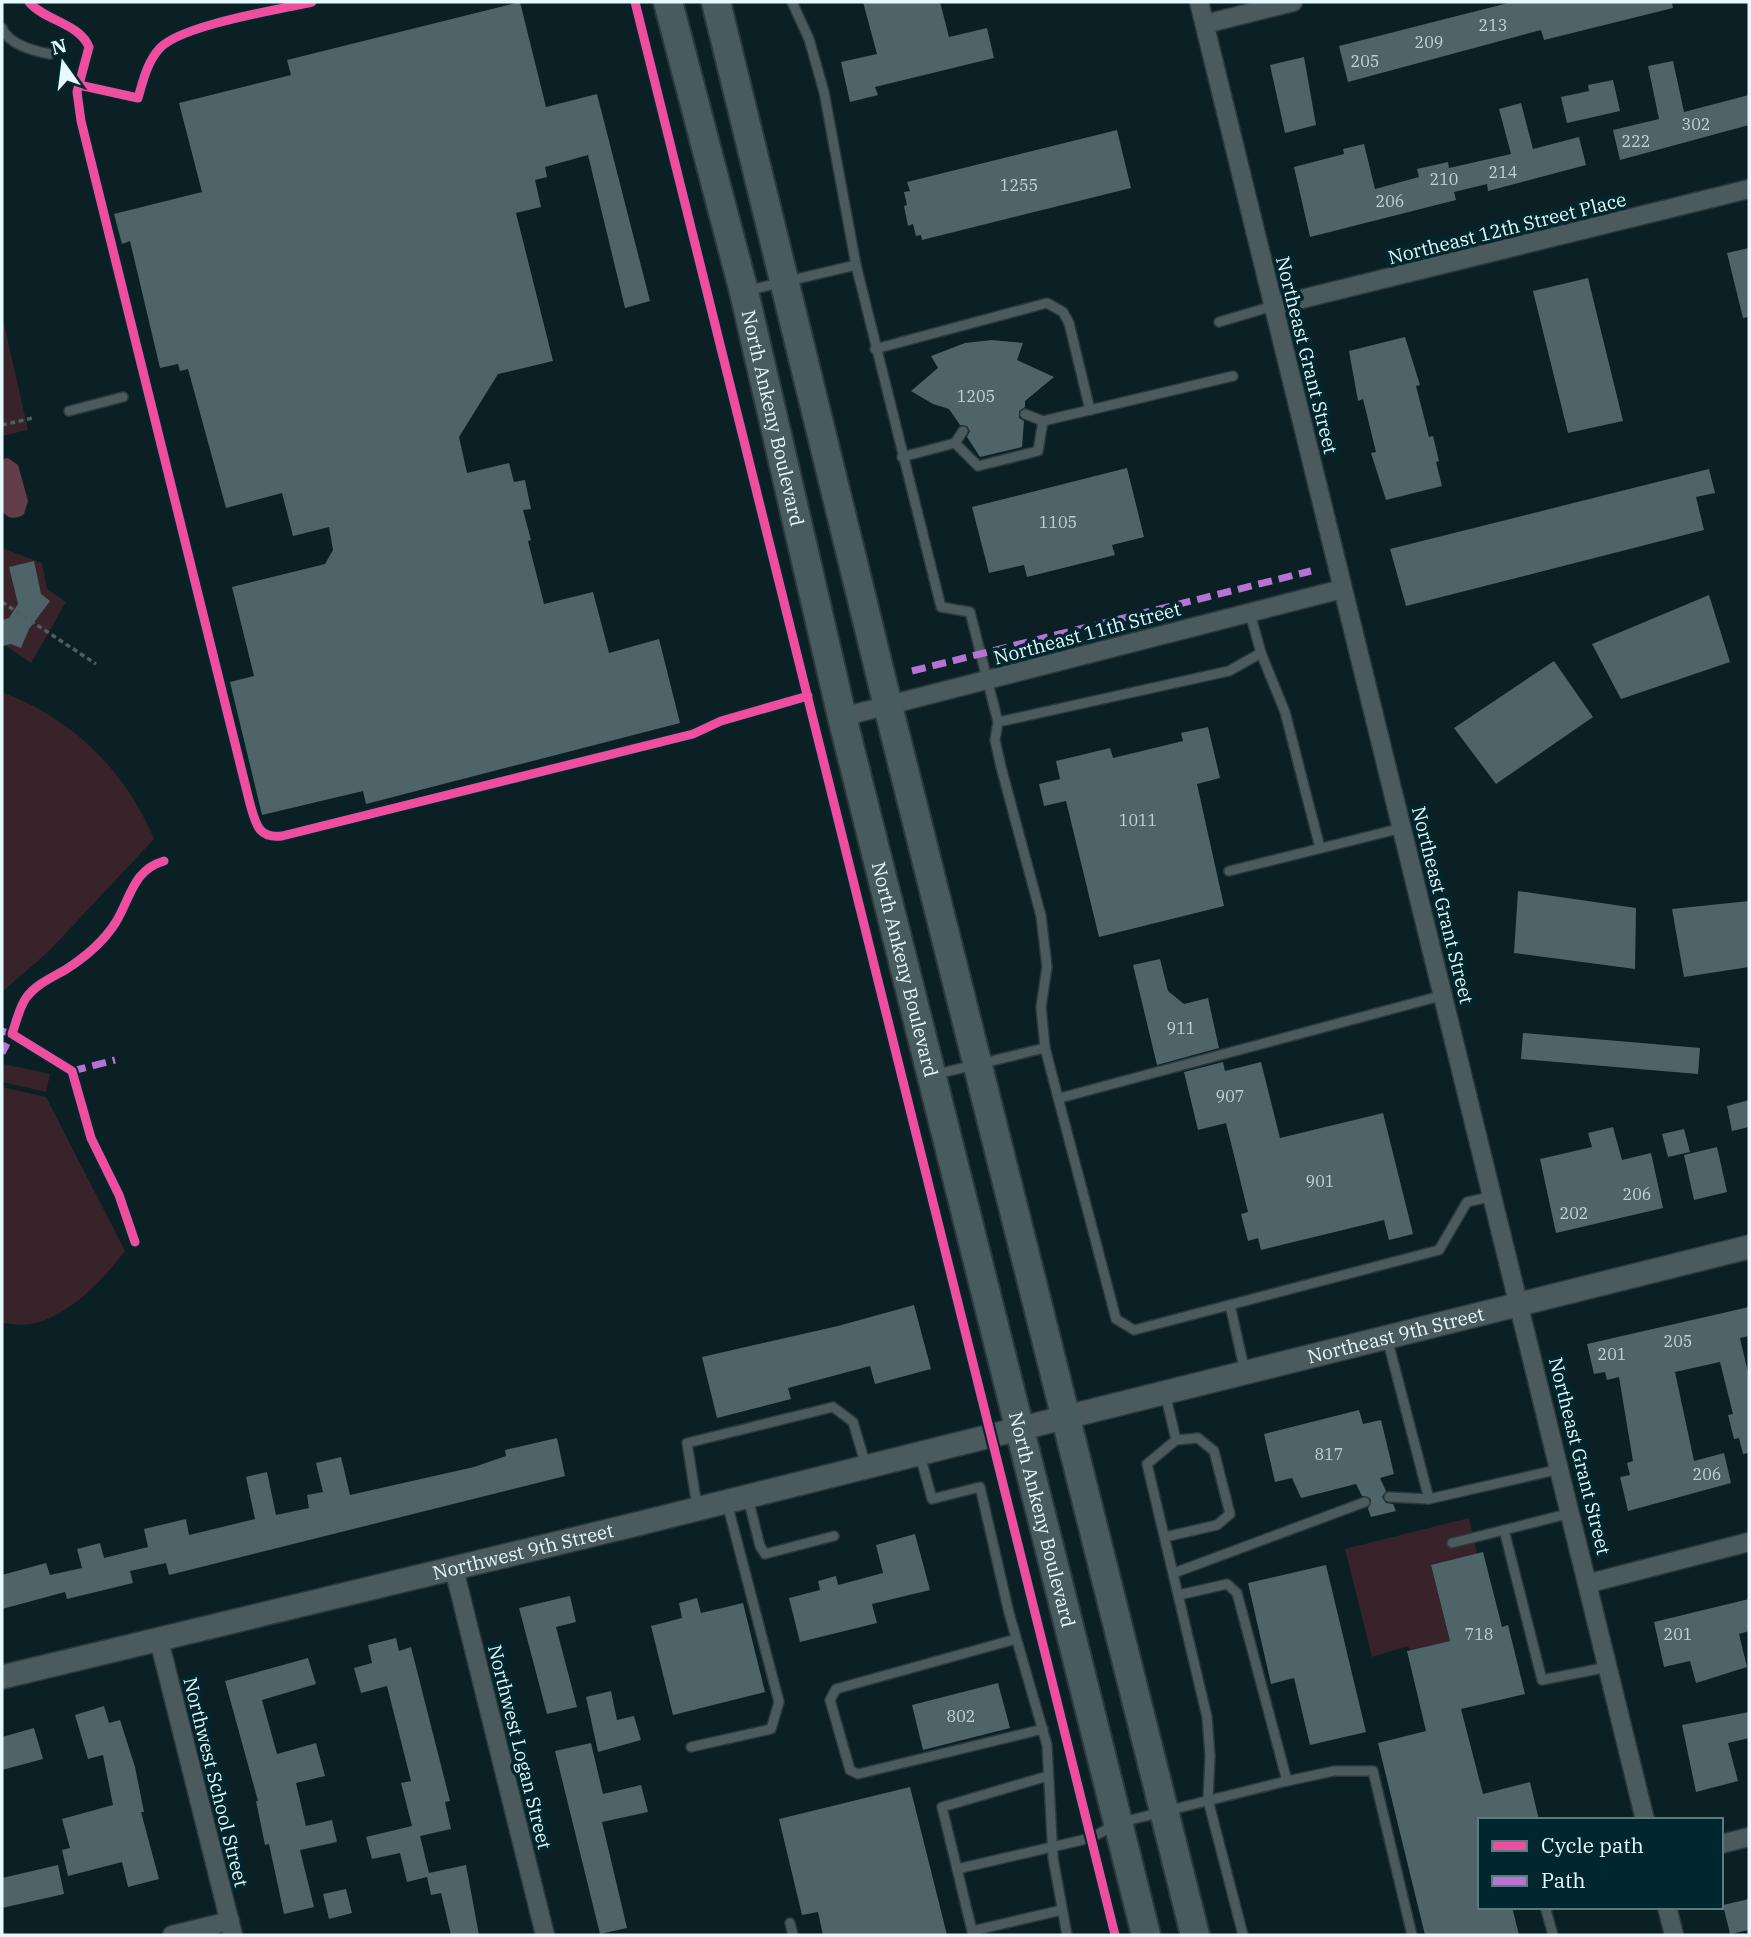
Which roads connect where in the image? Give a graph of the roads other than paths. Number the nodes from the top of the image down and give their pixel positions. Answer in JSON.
{"nodes":[{"id":1,"x":668,"y":2,"type":"edge"},
{"id":2,"x":716,"y":2,"type":"edge"},
{"id":3,"x":792,"y":2,"type":"edge"},
{"id":4,"x":1199,"y":2,"type":"edge"},
{"id":5,"x":1293,"y":2,"type":"edge"},
{"id":6,"x":1205,"y":24,"type":"junction"},
{"id":7,"x":2,"y":28,"type":"edge"},
{"id":8,"x":50,"y":54,"type":"dead end"},
{"id":9,"x":1749,"y":189,"type":"edge"},
{"id":10,"x":856,"y":265,"type":"junction"},
{"id":11,"x":786,"y":282,"type":"junction"},
{"id":12,"x":744,"y":292,"type":"junction"},
{"id":13,"x":1273,"y":306,"type":"junction"},
{"id":14,"x":1219,"y":322,"type":"dead end"},
{"id":15,"x":875,"y":349,"type":"junction"},
{"id":16,"x":1233,"y":376,"type":"dead end"},
{"id":17,"x":123,"y":397,"type":"dead end"},
{"id":18,"x":1090,"y":410,"type":"junction"},
{"id":19,"x":69,"y":411,"type":"dead end"},
{"id":20,"x":1025,"y":414,"type":"dead end"},
{"id":21,"x":1043,"y":421,"type":"junction"},
{"id":22,"x":963,"y":431,"type":"dead end"},
{"id":23,"x":956,"y":443,"type":"junction"},
{"id":24,"x":902,"y":457,"type":"junction"},
{"id":25,"x":1342,"y":589,"type":"junction"},
{"id":26,"x":1250,"y":613,"type":"junction"},
{"id":27,"x":1261,"y":653,"type":"junction"},
{"id":28,"x":989,"y":680,"type":"junction"},
{"id":29,"x":888,"y":706,"type":"junction"},
{"id":30,"x":842,"y":717,"type":"junction"},
{"id":31,"x":998,"y":722,"type":"junction"},
{"id":32,"x":1402,"y":828,"type":"junction"},
{"id":33,"x":1320,"y":848,"type":"junction"},
{"id":34,"x":1229,"y":871,"type":"dead end"},
{"id":35,"x":1444,"y":995,"type":"junction"},
{"id":36,"x":1045,"y":1048,"type":"junction"},
{"id":37,"x":977,"y":1066,"type":"junction"},
{"id":38,"x":932,"y":1075,"type":"junction"},
{"id":39,"x":1060,"y":1098,"type":"junction"},
{"id":40,"x":1494,"y":1196,"type":"junction"},
{"id":41,"x":1749,"y":1247,"type":"edge"},
{"id":42,"x":1521,"y":1304,"type":"junction"},
{"id":43,"x":1230,"y":1305,"type":"junction"},
{"id":44,"x":1387,"y":1337,"type":"junction"},
{"id":45,"x":1245,"y":1371,"type":"junction"},
{"id":46,"x":1164,"y":1391,"type":"junction"},
{"id":47,"x":1042,"y":1421,"type":"junction"},
{"id":48,"x":1176,"y":1440,"type":"junction"},
{"id":49,"x":919,"y":1452,"type":"junction"},
{"id":50,"x":866,"y":1466,"type":"junction"},
{"id":51,"x":1561,"y":1469,"type":"junction"},
{"id":52,"x":1389,"y":1497,"type":"dead end"},
{"id":53,"x":737,"y":1499,"type":"junction"},
{"id":54,"x":1429,"y":1499,"type":"junction"},
{"id":55,"x":1365,"y":1502,"type":"dead end"},
{"id":56,"x":698,"y":1508,"type":"junction"},
{"id":57,"x":1572,"y":1513,"type":"junction"},
{"id":58,"x":1504,"y":1530,"type":"junction"},
{"id":59,"x":834,"y":1536,"type":"dead end"},
{"id":60,"x":1165,"y":1537,"type":"junction"},
{"id":61,"x":1749,"y":1542,"type":"edge"},
{"id":62,"x":1452,"y":1543,"type":"dead end"},
{"id":63,"x":454,"y":1569,"type":"junction"},
{"id":64,"x":1174,"y":1573,"type":"junction"},
{"id":65,"x":1590,"y":1583,"type":"junction"},
{"id":66,"x":1179,"y":1595,"type":"junction"},
{"id":67,"x":1016,"y":1639,"type":"junction"},
{"id":68,"x":159,"y":1640,"type":"junction"},
{"id":69,"x":1609,"y":1666,"type":"junction"},
{"id":70,"x":2,"y":1677,"type":"edge"},
{"id":71,"x":1043,"y":1729,"type":"junction"},
{"id":72,"x":691,"y":1747,"type":"dead end"},
{"id":73,"x":1048,"y":1776,"type":"junction"},
{"id":74,"x":1287,"y":1782,"type":"junction"},
{"id":75,"x":1208,"y":1800,"type":"junction"},
{"id":76,"x":1164,"y":1812,"type":"junction"},
{"id":77,"x":1646,"y":1818,"type":"edge"},
{"id":78,"x":1118,"y":1823,"type":"junction"},
{"id":79,"x":1749,"y":1836,"type":"edge"},
{"id":80,"x":1723,"y":1842,"type":"edge"},
{"id":81,"x":1052,"y":1847,"type":"junction"},
{"id":82,"x":957,"y":1869,"type":"junction"},
{"id":83,"x":1547,"y":1909,"type":"edge"},
{"id":84,"x":1668,"y":1909,"type":"edge"},
{"id":85,"x":1062,"y":1910,"type":"junction"},
{"id":86,"x":790,"y":1923,"type":"dead end"},
{"id":87,"x":232,"y":1928,"type":"edge"},
{"id":88,"x":972,"y":1933,"type":"edge"},
{"id":89,"x":172,"y":1935,"type":"edge"},
{"id":90,"x":545,"y":1935,"type":"edge"},
{"id":91,"x":793,"y":1935,"type":"edge"},
{"id":92,"x":1067,"y":1935,"type":"edge"},
{"id":93,"x":1146,"y":1935,"type":"edge"},
{"id":94,"x":1195,"y":1935,"type":"edge"},
{"id":95,"x":1242,"y":1935,"type":"edge"},
{"id":96,"x":1412,"y":1935,"type":"edge"},
{"id":97,"x":1553,"y":1935,"type":"edge"},
{"id":98,"x":1674,"y":1935,"type":"edge"}],
"edges":[{"from":1,"to":12,"type":"main road","name":"North Ankeny Boulevard"},
{"from":2,"to":11,"type":"main road","name":"North Ankeny Boulevard"},
{"from":3,"to":10,"type":"lane"},
{"from":4,"to":6,"type":"street","name":"Northeast Grant Street"},
{"from":5,"to":6,"type":"street"},
{"from":6,"to":13,"type":"street","name":"Northeast Grant Street"},
{"from":7,"to":8,"type":"lane"},
{"from":9,"to":13,"type":"street","name":"Northeast 12th Street Place"},
{"from":10,"to":11,"type":"lane"},
{"from":10,"to":15,"type":"lane"},
{"from":11,"to":12,"type":"lane"},
{"from":11,"to":29,"type":"main road","name":"North Ankeny Boulevard"},
{"from":12,"to":30,"type":"main road","name":"North Ankeny Boulevard"},
{"from":13,"to":14,"type":"lane"},
{"from":13,"to":25,"type":"street","name":"Northeast Grant Street"},
{"from":15,"to":18,"type":"lane"},
{"from":15,"to":24,"type":"lane"},
{"from":16,"to":18,"type":"lane"},
{"from":17,"to":19,"type":"lane"},
{"from":18,"to":21,"type":"lane"},
{"from":20,"to":21,"type":"lane"},
{"from":21,"to":23,"type":"lane"},
{"from":22,"to":23,"type":"lane"},
{"from":23,"to":24,"type":"lane"},
{"from":24,"to":28,"type":"lane"},
{"from":25,"to":26,"type":"street","name":"Northeast 11th Street"},
{"from":25,"to":32,"type":"street","name":"Northeast Grant Street"},
{"from":26,"to":27,"type":"lane"},
{"from":26,"to":28,"type":"street","name":"Northeast 11th Street"},
{"from":27,"to":31,"type":"lane"},
{"from":27,"to":33,"type":"lane"},
{"from":28,"to":29,"type":"street","name":"Northeast 11th Street"},
{"from":28,"to":31,"type":"lane"},
{"from":29,"to":30,"type":"street","name":"Northeast 11th Street"},
{"from":29,"to":37,"type":"main road","name":"North Ankeny Boulevard"},
{"from":30,"to":38,"type":"main road","name":"North Ankeny Boulevard"},
{"from":31,"to":36,"type":"lane"},
{"from":32,"to":33,"type":"lane"},
{"from":32,"to":35,"type":"street","name":"Northeast Grant Street"},
{"from":33,"to":34,"type":"lane"},
{"from":35,"to":39,"type":"lane"},
{"from":35,"to":40,"type":"street","name":"Northeast Grant Street"},
{"from":36,"to":37,"type":"lane"},
{"from":36,"to":39,"type":"lane"},
{"from":37,"to":38,"type":"lane"},
{"from":37,"to":47,"type":"main road","name":"North Ankeny Boulevard"},
{"from":38,"to":47,"type":"main road","name":"North Ankeny Boulevard"},
{"from":39,"to":43,"type":"lane"},
{"from":40,"to":42,"type":"street","name":"Northeast Grant Street"},
{"from":40,"to":43,"type":"lane"},
{"from":41,"to":42,"type":"street","name":"Northeast 9th Street"},
{"from":42,"to":44,"type":"street","name":"Northeast 9th Street"},
{"from":42,"to":51,"type":"street","name":"Northeast Grant Street"},
{"from":43,"to":45,"type":"lane"},
{"from":44,"to":45,"type":"street","name":"Northeast 9th Street"},
{"from":44,"to":54,"type":"lane"},
{"from":45,"to":46,"type":"street","name":"Northeast 9th Street"},
{"from":46,"to":47,"type":"street","name":"Northeast 9th Street"},
{"from":46,"to":48,"type":"lane"},
{"from":47,"to":49,"type":"street","name":"Northwest 9th Street"},
{"from":47,"to":76,"type":"main road","name":"North Ankeny Boulevard"},
{"from":47,"to":78,"type":"main road","name":"North Ankeny Boulevard"},
{"from":48,"to":60,"type":"lane"},
{"from":48,"to":60,"type":"lane"},
{"from":49,"to":50,"type":"street","name":"Northwest 9th Street"},
{"from":49,"to":67,"type":"lane"},
{"from":50,"to":53,"type":"street","name":"Northwest 9th Street"},
{"from":50,"to":56,"type":"lane"},
{"from":51,"to":54,"type":"lane"},
{"from":51,"to":57,"type":"street","name":"Northeast Grant Street"},
{"from":52,"to":54,"type":"lane"},
{"from":53,"to":56,"type":"street","name":"Northwest 9th Street"},
{"from":53,"to":59,"type":"lane"},
{"from":53,"to":72,"type":"lane"},
{"from":55,"to":64,"type":"lane"},
{"from":56,"to":63,"type":"street","name":"Northwest 9th Street"},
{"from":57,"to":58,"type":"lane"},
{"from":57,"to":65,"type":"street","name":"Northeast Grant Street"},
{"from":58,"to":62,"type":"lane"},
{"from":58,"to":69,"type":"lane"},
{"from":60,"to":64,"type":"lane"},
{"from":61,"to":65,"type":"street"},
{"from":63,"to":68,"type":"street","name":"Northwest 9th Street"},
{"from":63,"to":90,"type":"street","name":"Northwest Logan Street"},
{"from":64,"to":66,"type":"lane"},
{"from":65,"to":69,"type":"street","name":"Northeast Grant Street"},
{"from":66,"to":74,"type":"lane"},
{"from":66,"to":75,"type":"lane"},
{"from":67,"to":71,"type":"lane"},
{"from":67,"to":71,"type":"lane"},
{"from":68,"to":70,"type":"street","name":"Northwest 9th Street"},
{"from":68,"to":87,"type":"street","name":"Northwest School Street"},
{"from":69,"to":77,"type":"street","name":"Northeast Grant Street"},
{"from":71,"to":73,"type":"lane"},
{"from":73,"to":81,"type":"lane"},
{"from":73,"to":82,"type":"lane"},
{"from":74,"to":75,"type":"lane"},
{"from":74,"to":96,"type":"lane"},
{"from":75,"to":76,"type":"lane"},
{"from":75,"to":95,"type":"lane"},
{"from":76,"to":78,"type":"lane"},
{"from":76,"to":94,"type":"main road","name":"North Ankeny Boulevard"},
{"from":78,"to":81,"type":"lane"},
{"from":78,"to":93,"type":"main road","name":"North Ankeny Boulevard"},
{"from":79,"to":80,"type":"street"},
{"from":81,"to":82,"type":"lane"},
{"from":81,"to":85,"type":"lane"},
{"from":82,"to":88,"type":"lane"},
{"from":83,"to":97,"type":"lane"},
{"from":84,"to":98,"type":"street"},
{"from":85,"to":88,"type":"lane"},
{"from":85,"to":92,"type":"lane"},
{"from":86,"to":91,"type":"lane"},
{"from":87,"to":89,"type":"street"}]}
